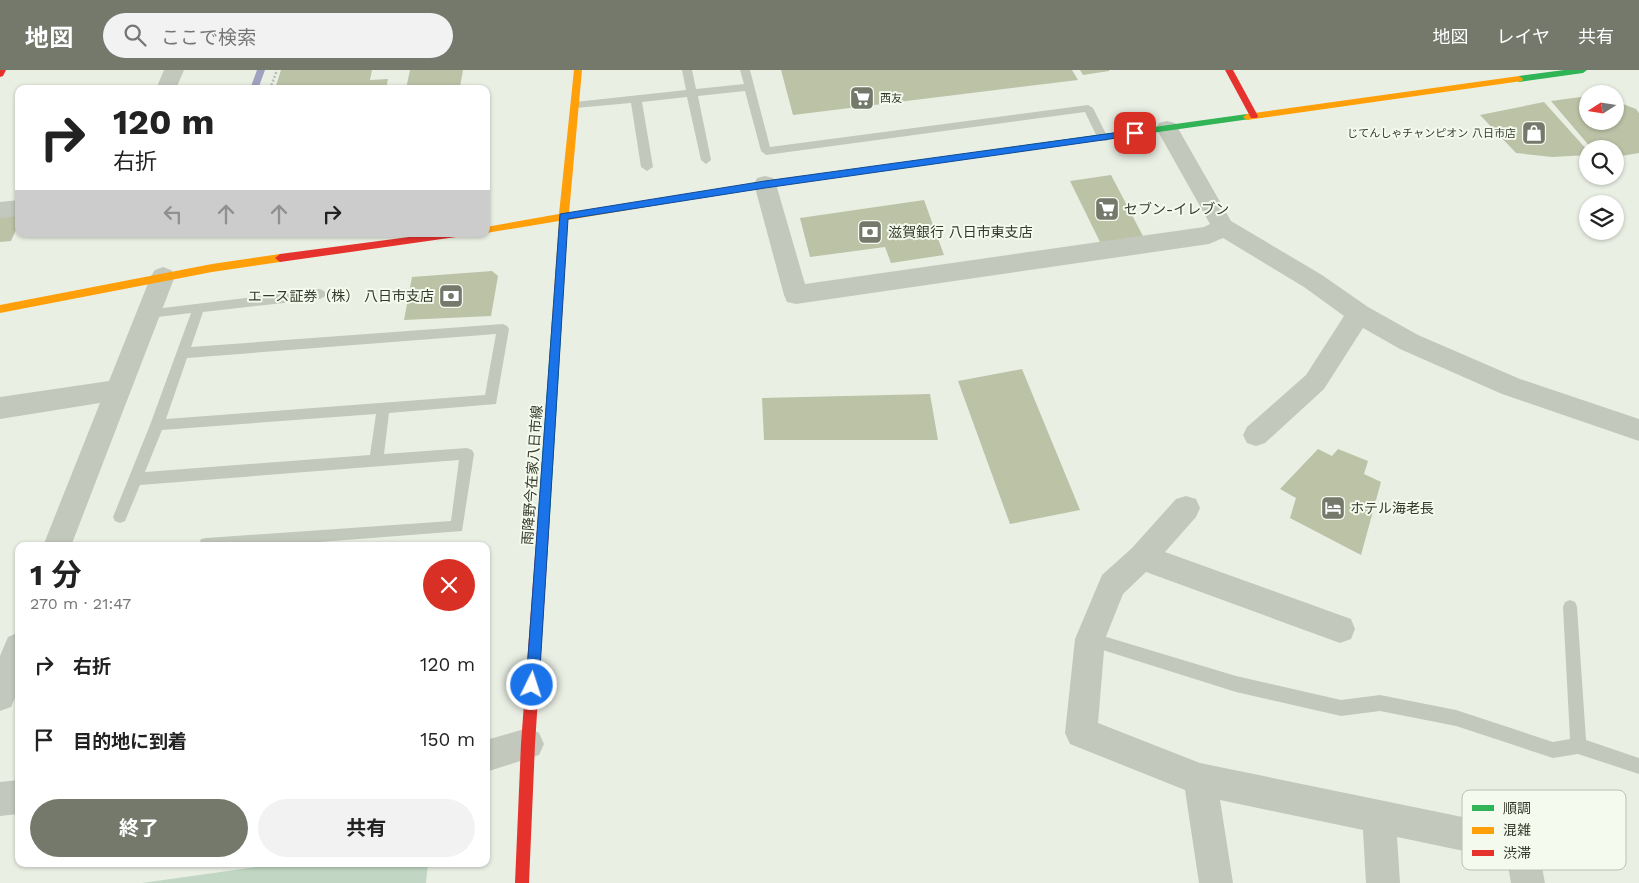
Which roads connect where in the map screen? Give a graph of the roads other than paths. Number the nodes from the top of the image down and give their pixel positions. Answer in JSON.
{"nodes":[{"id":1,"x":2,"y":70,"type":"edge"},
{"id":2,"x":174,"y":70,"type":"edge"},
{"id":3,"x":578,"y":70,"type":"edge"},
{"id":4,"x":686,"y":70,"type":"edge"},
{"id":5,"x":745,"y":70,"type":"edge"},
{"id":6,"x":1229,"y":70,"type":"edge"},
{"id":7,"x":1583,"y":70,"type":"edge"},
{"id":8,"x":0,"y":74,"type":"edge"},
{"id":9,"x":168,"y":85,"type":"edge"},
{"id":10,"x":749,"y":87,"type":"junction"},
{"id":11,"x":692,"y":92,"type":"junction"},
{"id":12,"x":636,"y":99,"type":"junction"},
{"id":13,"x":575,"y":105,"type":"junction"},
{"id":14,"x":1254,"y":116,"type":"junction"},
{"id":15,"x":1167,"y":128,"type":"junction"},
{"id":16,"x":1103,"y":138,"type":"junction"},
{"id":17,"x":706,"y":160,"type":"dead end"},
{"id":18,"x":647,"y":166,"type":"dead end"},
{"id":19,"x":765,"y":184,"type":"junction"},
{"id":20,"x":15,"y":208,"type":"edge"},
{"id":21,"x":0,"y":210,"type":"edge"},
{"id":22,"x":564,"y":216,"type":"junction"},
{"id":23,"x":1224,"y":227,"type":"junction"},
{"id":24,"x":490,"y":229,"type":"edge"},
{"id":25,"x":435,"y":237,"type":"edge"},
{"id":26,"x":164,"y":276,"type":"junction"},
{"id":27,"x":320,"y":294,"type":"dead end"},
{"id":28,"x":199,"y":307,"type":"junction"},
{"id":29,"x":0,"y":309,"type":"edge"},
{"id":30,"x":150,"y":312,"type":"junction"},
{"id":31,"x":1359,"y":314,"type":"junction"},
{"id":32,"x":182,"y":352,"type":"junction"},
{"id":33,"x":117,"y":390,"type":"junction"},
{"id":34,"x":0,"y":408,"type":"edge"},
{"id":35,"x":383,"y":408,"type":"junction"},
{"id":36,"x":157,"y":425,"type":"junction"},
{"id":37,"x":1639,"y":430,"type":"edge"},
{"id":38,"x":1256,"y":435,"type":"dead end"},
{"id":39,"x":376,"y":461,"type":"junction"},
{"id":40,"x":134,"y":479,"type":"junction"},
{"id":41,"x":1186,"y":508,"type":"dead end"},
{"id":42,"x":120,"y":517,"type":"dead end"},
{"id":43,"x":59,"y":542,"type":"edge"},
{"id":44,"x":236,"y":542,"type":"edge"},
{"id":45,"x":1142,"y":558,"type":"junction"},
{"id":46,"x":1570,"y":607,"type":"dead end"},
{"id":47,"x":1340,"y":629,"type":"dead end"},
{"id":48,"x":1090,"y":639,"type":"junction"},
{"id":49,"x":15,"y":657,"type":"edge"},
{"id":50,"x":0,"y":696,"type":"edge"},
{"id":51,"x":528,"y":744,"type":"junction"},
{"id":52,"x":1578,"y":746,"type":"junction"},
{"id":53,"x":490,"y":755,"type":"edge"},
{"id":54,"x":1639,"y":766,"type":"edge"},
{"id":55,"x":1200,"y":779,"type":"junction"},
{"id":56,"x":15,"y":797,"type":"edge"},
{"id":57,"x":0,"y":799,"type":"edge"},
{"id":58,"x":1379,"y":816,"type":"junction"},
{"id":59,"x":1462,"y":834,"type":"edge"},
{"id":60,"x":1526,"y":870,"type":"edge"},
{"id":61,"x":522,"y":883,"type":"edge"},
{"id":62,"x":1216,"y":883,"type":"edge"},
{"id":63,"x":1383,"y":883,"type":"edge"},
{"id":64,"x":1528,"y":883,"type":"edge"}],
"edges":[{"from":1,"to":8,"type":"street"},
{"from":2,"to":9,"type":"street"},
{"from":3,"to":13,"type":"street","name":"雨降野今在家八日市線"},
{"from":4,"to":11,"type":"lane"},
{"from":5,"to":10,"type":"lane"},
{"from":6,"to":14,"type":"street"},
{"from":7,"to":14,"type":"street"},
{"from":10,"to":11,"type":"lane"},
{"from":10,"to":16,"type":"lane"},
{"from":11,"to":12,"type":"lane"},
{"from":11,"to":17,"type":"lane"},
{"from":12,"to":13,"type":"lane"},
{"from":12,"to":18,"type":"lane"},
{"from":13,"to":22,"type":"street","name":"雨降野今在家八日市線"},
{"from":14,"to":15,"type":"street"},
{"from":15,"to":16,"type":"street"},
{"from":15,"to":23,"type":"street"},
{"from":16,"to":19,"type":"street"},
{"from":19,"to":22,"type":"street"},
{"from":19,"to":23,"type":"street"},
{"from":20,"to":21,"type":"street"},
{"from":22,"to":24,"type":"street"},
{"from":22,"to":51,"type":"street","name":"雨降野今在家八日市線"},
{"from":23,"to":31,"type":"street"},
{"from":25,"to":26,"type":"street"},
{"from":26,"to":29,"type":"street"},
{"from":26,"to":30,"type":"street"},
{"from":27,"to":28,"type":"lane"},
{"from":28,"to":30,"type":"lane"},
{"from":28,"to":32,"type":"lane"},
{"from":30,"to":33,"type":"street"},
{"from":31,"to":37,"type":"street"},
{"from":31,"to":38,"type":"street"},
{"from":32,"to":35,"type":"lane"},
{"from":32,"to":36,"type":"lane"},
{"from":33,"to":34,"type":"street"},
{"from":33,"to":43,"type":"street"},
{"from":35,"to":36,"type":"lane"},
{"from":35,"to":39,"type":"lane"},
{"from":36,"to":40,"type":"lane"},
{"from":39,"to":40,"type":"lane"},
{"from":39,"to":44,"type":"lane"},
{"from":40,"to":42,"type":"lane"},
{"from":41,"to":45,"type":"street"},
{"from":45,"to":47,"type":"street"},
{"from":45,"to":48,"type":"street"},
{"from":46,"to":52,"type":"lane"},
{"from":48,"to":52,"type":"lane"},
{"from":48,"to":55,"type":"street"},
{"from":49,"to":50,"type":"street"},
{"from":51,"to":53,"type":"street"},
{"from":51,"to":61,"type":"street","name":"雨降野今在家八日市線"},
{"from":52,"to":54,"type":"lane"},
{"from":55,"to":58,"type":"street"},
{"from":55,"to":62,"type":"street"},
{"from":56,"to":57,"type":"street"},
{"from":58,"to":59,"type":"street"},
{"from":58,"to":63,"type":"street"},
{"from":60,"to":64,"type":"street"}]}
